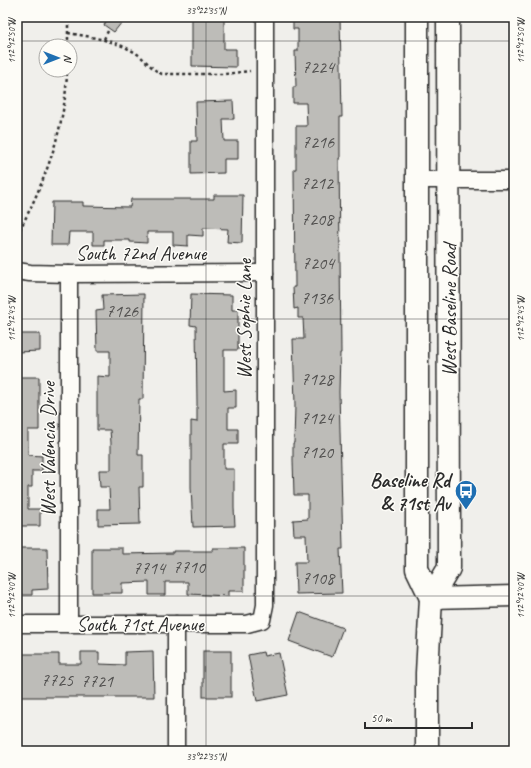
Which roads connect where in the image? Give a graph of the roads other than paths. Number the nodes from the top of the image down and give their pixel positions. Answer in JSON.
{"nodes":[{"id":1,"x":265,"y":17,"type":"edge"},
{"id":2,"x":417,"y":17,"type":"edge"},
{"id":3,"x":448,"y":17,"type":"edge"},
{"id":4,"x":417,"y":180,"type":"junction"},
{"id":5,"x":448,"y":180,"type":"junction"},
{"id":6,"x":514,"y":180,"type":"edge"},
{"id":7,"x":17,"y":271,"type":"edge"},
{"id":8,"x":265,"y":273,"type":"junction"},
{"id":9,"x":69,"y":274,"type":"junction"},
{"id":10,"x":514,"y":596,"type":"edge"},
{"id":11,"x":431,"y":598,"type":"junction"},
{"id":12,"x":262,"y":620,"type":"joint"},
{"id":13,"x":17,"y":624,"type":"edge"},
{"id":14,"x":69,"y":624,"type":"junction"},
{"id":15,"x":176,"y":624,"type":"junction"},
{"id":16,"x":176,"y":751,"type":"edge"},
{"id":17,"x":427,"y":751,"type":"edge"}],
"edges":[{"from":1,"to":8,"type":"street","name":"West Sophie Lane"},
{"from":2,"to":4,"type":"main road","name":"West Baseline Road"},
{"from":3,"to":5,"type":"main road","name":"West Baseline Road"},
{"from":4,"to":5,"type":"street"},
{"from":4,"to":11,"type":"main road","name":"West Baseline Road"},
{"from":5,"to":6,"type":"street"},
{"from":5,"to":11,"type":"main road","name":"West Baseline Road"},
{"from":7,"to":9,"type":"street","name":"South 72nd Avenue"},
{"from":8,"to":9,"type":"street","name":"South 72nd Avenue"},
{"from":8,"to":12,"type":"street","name":"West Sophie Lane"},
{"from":9,"to":14,"type":"street","name":"West Valencia Drive"},
{"from":10,"to":11,"type":"street"},
{"from":11,"to":17,"type":"main road","name":"West Baseline Road"},
{"from":12,"to":15,"type":"street","name":"South 71st Avenue"},
{"from":13,"to":14,"type":"street","name":"South 71st Avenue"},
{"from":14,"to":15,"type":"street","name":"South 71st Avenue"},
{"from":15,"to":16,"type":"street"}]}
